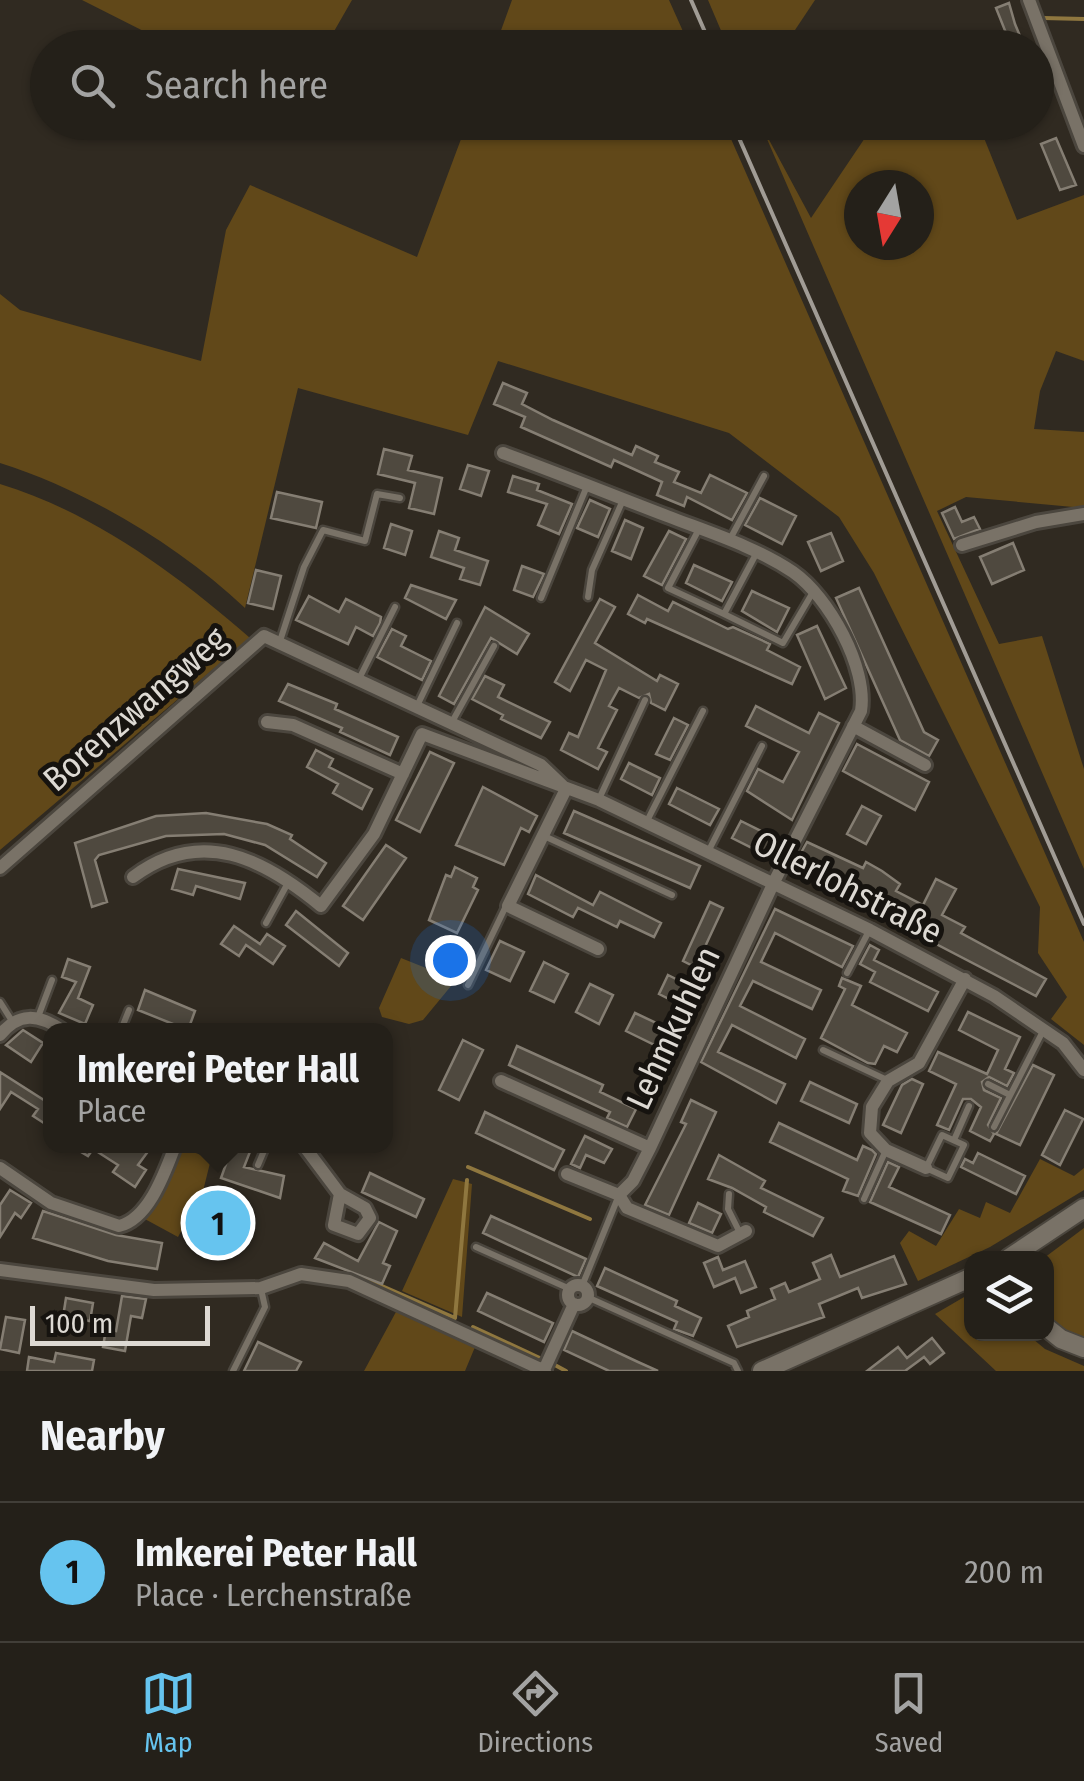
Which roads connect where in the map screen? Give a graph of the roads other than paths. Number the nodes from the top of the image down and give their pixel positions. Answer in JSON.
{"nodes":[{"id":1,"x":1029,"y":0,"type":"edge"},
{"id":2,"x":1040,"y":30,"type":"edge"},
{"id":3,"x":1054,"y":66,"type":"edge"},
{"id":4,"x":1084,"y":146,"type":"edge"},
{"id":5,"x":503,"y":452,"type":"dead end"},
{"id":6,"x":764,"y":476,"type":"dead end"},
{"id":7,"x":588,"y":485,"type":"junction"},
{"id":8,"x":400,"y":498,"type":"dead end"},
{"id":9,"x":624,"y":499,"type":"junction"},
{"id":10,"x":1084,"y":514,"type":"edge"},
{"id":11,"x":699,"y":528,"type":"junction"},
{"id":12,"x":728,"y":542,"type":"junction"},
{"id":13,"x":962,"y":545,"type":"dead end"},
{"id":14,"x":756,"y":554,"type":"junction"},
{"id":15,"x":814,"y":591,"type":"junction"},
{"id":16,"x":588,"y":597,"type":"dead end"},
{"id":17,"x":541,"y":598,"type":"dead end"},
{"id":18,"x":395,"y":608,"type":"dead end"},
{"id":19,"x":724,"y":614,"type":"junction"},
{"id":20,"x":456,"y":624,"type":"dead end"},
{"id":21,"x":264,"y":636,"type":"joint"},
{"id":22,"x":280,"y":643,"type":"junction"},
{"id":23,"x":494,"y":646,"type":"dead end"},
{"id":24,"x":358,"y":680,"type":"junction"},
{"id":25,"x":645,"y":700,"type":"dead end"},
{"id":26,"x":416,"y":707,"type":"junction"},
{"id":27,"x":704,"y":711,"type":"dead end"},
{"id":28,"x":267,"y":722,"type":"dead end"},
{"id":29,"x":451,"y":724,"type":"junction"},
{"id":30,"x":853,"y":726,"type":"junction"},
{"id":31,"x":762,"y":746,"type":"dead end"},
{"id":32,"x":925,"y":765,"type":"dead end"},
{"id":33,"x":403,"y":774,"type":"junction"},
{"id":34,"x":566,"y":789,"type":"junction"},
{"id":35,"x":599,"y":800,"type":"junction"},
{"id":36,"x":646,"y":822,"type":"junction"},
{"id":37,"x":543,"y":836,"type":"junction"},
{"id":38,"x":708,"y":851,"type":"junction"},
{"id":39,"x":0,"y":868,"type":"edge"},
{"id":40,"x":133,"y":876,"type":"dead end"},
{"id":41,"x":290,"y":880,"type":"junction"},
{"id":42,"x":774,"y":882,"type":"junction"},
{"id":43,"x":672,"y":896,"type":"dead end"},
{"id":44,"x":508,"y":906,"type":"junction"},
{"id":45,"x":266,"y":923,"type":"dead end"},
{"id":46,"x":870,"y":930,"type":"junction"},
{"id":47,"x":598,"y":949,"type":"dead end"},
{"id":48,"x":847,"y":973,"type":"dead end"},
{"id":49,"x":965,"y":979,"type":"junction"},
{"id":50,"x":52,"y":980,"type":"dead end"},
{"id":51,"x":468,"y":985,"type":"dead end"},
{"id":52,"x":0,"y":1002,"type":"edge"},
{"id":53,"x":128,"y":1010,"type":"dead end"},
{"id":54,"x":38,"y":1018,"type":"junction"},
{"id":55,"x":12,"y":1021,"type":"junction"},
{"id":56,"x":48,"y":1023,"type":"edge"},
{"id":57,"x":123,"y":1023,"type":"edge"},
{"id":58,"x":1043,"y":1030,"type":"junction"},
{"id":59,"x":0,"y":1035,"type":"edge"},
{"id":60,"x":823,"y":1050,"type":"dead end"},
{"id":61,"x":1084,"y":1070,"type":"edge"},
{"id":62,"x":500,"y":1081,"type":"dead end"},
{"id":63,"x":888,"y":1081,"type":"junction"},
{"id":64,"x":988,"y":1084,"type":"dead end"},
{"id":65,"x":1010,"y":1095,"type":"junction"},
{"id":66,"x":969,"y":1106,"type":"dead end"},
{"id":67,"x":994,"y":1128,"type":"dead end"},
{"id":68,"x":954,"y":1140,"type":"junction"},
{"id":69,"x":650,"y":1148,"type":"junction"},
{"id":70,"x":886,"y":1150,"type":"junction"},
{"id":71,"x":171,"y":1153,"type":"edge"},
{"id":72,"x":263,"y":1153,"type":"edge"},
{"id":73,"x":311,"y":1153,"type":"edge"},
{"id":74,"x":258,"y":1166,"type":"dead end"},
{"id":75,"x":0,"y":1168,"type":"edge"},
{"id":76,"x":926,"y":1168,"type":"junction"},
{"id":77,"x":567,"y":1174,"type":"dead end"},
{"id":78,"x":340,"y":1194,"type":"dead end"},
{"id":79,"x":619,"y":1194,"type":"junction"},
{"id":80,"x":728,"y":1194,"type":"dead end"},
{"id":81,"x":864,"y":1199,"type":"dead end"},
{"id":82,"x":1084,"y":1208,"type":"edge"},
{"id":83,"x":743,"y":1232,"type":"joint"},
{"id":84,"x":476,"y":1247,"type":"dead end"},
{"id":85,"x":1020,"y":1251,"type":"edge"},
{"id":86,"x":0,"y":1270,"type":"edge"},
{"id":87,"x":964,"y":1280,"type":"edge"},
{"id":88,"x":261,"y":1288,"type":"junction"},
{"id":89,"x":578,"y":1294,"type":"junction"},
{"id":90,"x":1054,"y":1334,"type":"edge"},
{"id":91,"x":1084,"y":1348,"type":"edge"},
{"id":92,"x":736,"y":1367,"type":"edge"},
{"id":93,"x":234,"y":1371,"type":"edge"},
{"id":94,"x":544,"y":1371,"type":"edge"},
{"id":95,"x":762,"y":1371,"type":"edge"}],
"edges":[{"from":1,"to":2,"type":"street"},
{"from":3,"to":4,"type":"street"},
{"from":5,"to":7,"type":"street"},
{"from":6,"to":12,"type":"lane"},
{"from":7,"to":9,"type":"street"},
{"from":7,"to":17,"type":"lane"},
{"from":8,"to":22,"type":"lane"},
{"from":9,"to":11,"type":"street"},
{"from":9,"to":16,"type":"lane"},
{"from":10,"to":13,"type":"street"},
{"from":11,"to":12,"type":"street"},
{"from":11,"to":19,"type":"lane"},
{"from":12,"to":14,"type":"street"},
{"from":14,"to":15,"type":"street"},
{"from":14,"to":19,"type":"lane"},
{"from":15,"to":19,"type":"lane"},
{"from":15,"to":30,"type":"street"},
{"from":18,"to":24,"type":"lane"},
{"from":20,"to":26,"type":"lane"},
{"from":21,"to":22,"type":"street","name":"Ollerlohstraße"},
{"from":21,"to":39,"type":"street","name":"Borenzwangweg"},
{"from":22,"to":24,"type":"street","name":"Ollerlohstraße"},
{"from":23,"to":29,"type":"lane"},
{"from":24,"to":26,"type":"street","name":"Ollerlohstraße"},
{"from":25,"to":35,"type":"lane"},
{"from":26,"to":29,"type":"street","name":"Ollerlohstraße"},
{"from":27,"to":36,"type":"lane"},
{"from":28,"to":33,"type":"street"},
{"from":29,"to":34,"type":"street","name":"Ollerlohstraße"},
{"from":30,"to":32,"type":"street"},
{"from":30,"to":42,"type":"street","name":"Lehmkuhlen"},
{"from":31,"to":38,"type":"lane"},
{"from":33,"to":34,"type":"street","name":"Ollerlohstraße"},
{"from":33,"to":41,"type":"street"},
{"from":34,"to":35,"type":"street","name":"Ollerlohstraße"},
{"from":34,"to":37,"type":"street"},
{"from":35,"to":36,"type":"street","name":"Ollerlohstraße"},
{"from":36,"to":38,"type":"street","name":"Ollerlohstraße"},
{"from":37,"to":43,"type":"lane"},
{"from":37,"to":44,"type":"street"},
{"from":38,"to":42,"type":"street","name":"Ollerlohstraße"},
{"from":40,"to":41,"type":"street"},
{"from":41,"to":45,"type":"lane"},
{"from":42,"to":46,"type":"street","name":"Ollerlohstraße"},
{"from":42,"to":69,"type":"street","name":"Lehmkuhlen"},
{"from":44,"to":47,"type":"street"},
{"from":44,"to":51,"type":"lane"},
{"from":46,"to":48,"type":"lane"},
{"from":46,"to":49,"type":"street","name":"Ollerlohstraße"},
{"from":49,"to":58,"type":"street","name":"Ollerlohstraße"},
{"from":49,"to":63,"type":"street"},
{"from":50,"to":54,"type":"lane"},
{"from":52,"to":55,"type":"lane"},
{"from":53,"to":57,"type":"lane"},
{"from":54,"to":55,"type":"street"},
{"from":54,"to":56,"type":"street"},
{"from":55,"to":59,"type":"street"},
{"from":58,"to":61,"type":"street","name":"Ollerlohstraße"},
{"from":58,"to":65,"type":"lane"},
{"from":60,"to":63,"type":"lane"},
{"from":62,"to":69,"type":"street"},
{"from":63,"to":70,"type":"street"},
{"from":64,"to":65,"type":"lane"},
{"from":65,"to":67,"type":"lane"},
{"from":66,"to":68,"type":"lane"},
{"from":68,"to":76,"type":"lane"},
{"from":68,"to":76,"type":"lane"},
{"from":69,"to":79,"type":"street","name":"Lehmkuhlen"},
{"from":70,"to":76,"type":"street"},
{"from":70,"to":81,"type":"lane"},
{"from":71,"to":75,"type":"street"},
{"from":72,"to":74,"type":"lane"},
{"from":73,"to":78,"type":"street"},
{"from":77,"to":79,"type":"street"},
{"from":79,"to":83,"type":"street"},
{"from":79,"to":89,"type":"lane","name":"Lehmkuhlen"},
{"from":80,"to":83,"type":"lane"},
{"from":82,"to":85,"type":"street"},
{"from":84,"to":89,"type":"lane"},
{"from":86,"to":88,"type":"street"},
{"from":87,"to":95,"type":"street"},
{"from":88,"to":93,"type":"lane"},
{"from":88,"to":94,"type":"street"},
{"from":89,"to":92,"type":"lane"},
{"from":89,"to":94,"type":"street"},
{"from":90,"to":91,"type":"street"}]}
